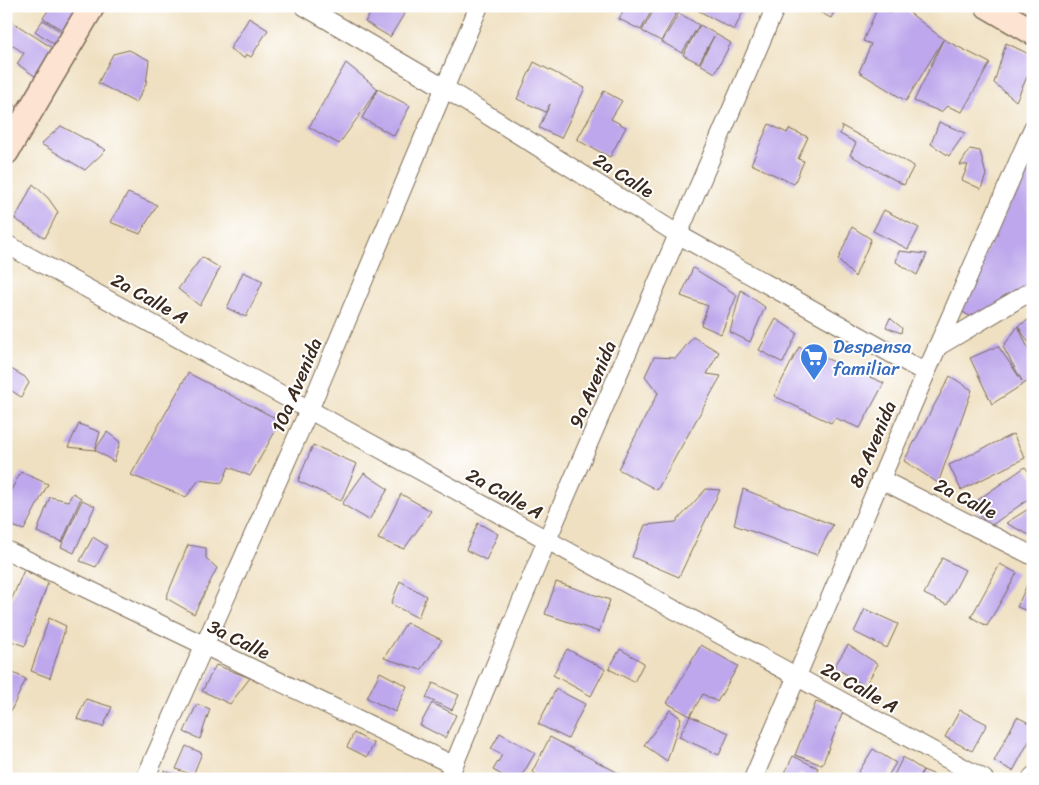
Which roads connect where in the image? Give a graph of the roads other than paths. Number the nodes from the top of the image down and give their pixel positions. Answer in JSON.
{"nodes":[{"id":1,"x":92,"y":6,"type":"edge"},
{"id":2,"x":304,"y":6,"type":"edge"},
{"id":3,"x":479,"y":6,"type":"edge"},
{"id":4,"x":776,"y":6,"type":"edge"},
{"id":5,"x":988,"y":6,"type":"edge"},
{"id":6,"x":1033,"y":32,"type":"edge"},
{"id":7,"x":446,"y":89,"type":"junction"},
{"id":8,"x":1033,"y":128,"type":"edge"},
{"id":9,"x":6,"y":152,"type":"edge"},
{"id":10,"x":679,"y":235,"type":"junction"},
{"id":11,"x":6,"y":244,"type":"edge"},
{"id":12,"x":1033,"y":290,"type":"edge"},
{"id":13,"x":937,"y":347,"type":"junction"},
{"id":14,"x":926,"y":373,"type":"junction"},
{"id":15,"x":309,"y":410,"type":"junction"},
{"id":16,"x":880,"y":479,"type":"junction"},
{"id":17,"x":547,"y":540,"type":"junction"},
{"id":18,"x":6,"y":550,"type":"edge"},
{"id":19,"x":1033,"y":556,"type":"edge"},
{"id":20,"x":203,"y":646,"type":"junction"},
{"id":21,"x":796,"y":676,"type":"junction"},
{"id":22,"x":450,"y":772,"type":"edge"},
{"id":23,"x":145,"y":779,"type":"edge"},
{"id":24,"x":753,"y":779,"type":"edge"},
{"id":25,"x":984,"y":779,"type":"edge"}],
"edges":[{"from":1,"to":9,"type":"street"},
{"from":2,"to":7,"type":"street","name":"2a Calle"},
{"from":3,"to":7,"type":"street","name":"10a Avenida"},
{"from":4,"to":10,"type":"street","name":"9a Avenida"},
{"from":5,"to":6,"type":"street"},
{"from":7,"to":10,"type":"street","name":"2a Calle"},
{"from":7,"to":15,"type":"street","name":"10a Avenida"},
{"from":8,"to":13,"type":"street","name":"8a Avenida"},
{"from":10,"to":14,"type":"street","name":"2a Calle"},
{"from":10,"to":17,"type":"street","name":"9a Avenida"},
{"from":11,"to":15,"type":"street","name":"2a Calle A"},
{"from":12,"to":13,"type":"street"},
{"from":13,"to":14,"type":"street","name":"8a Avenida"},
{"from":14,"to":16,"type":"street","name":"8a Avenida"},
{"from":15,"to":17,"type":"street","name":"2a Calle A"},
{"from":15,"to":20,"type":"street","name":"10a Avenida"},
{"from":16,"to":19,"type":"street","name":"2a Calle"},
{"from":16,"to":21,"type":"street","name":"8a Avenida"},
{"from":17,"to":21,"type":"street","name":"2a Calle A"},
{"from":17,"to":22,"type":"street","name":"9a Avenida"},
{"from":18,"to":20,"type":"street","name":"3a Calle"},
{"from":20,"to":22,"type":"street","name":"3a Calle"},
{"from":20,"to":23,"type":"street","name":"10a Avenida"},
{"from":21,"to":24,"type":"street","name":"8a Avenida"},
{"from":21,"to":25,"type":"street","name":"2a Calle A"}]}
